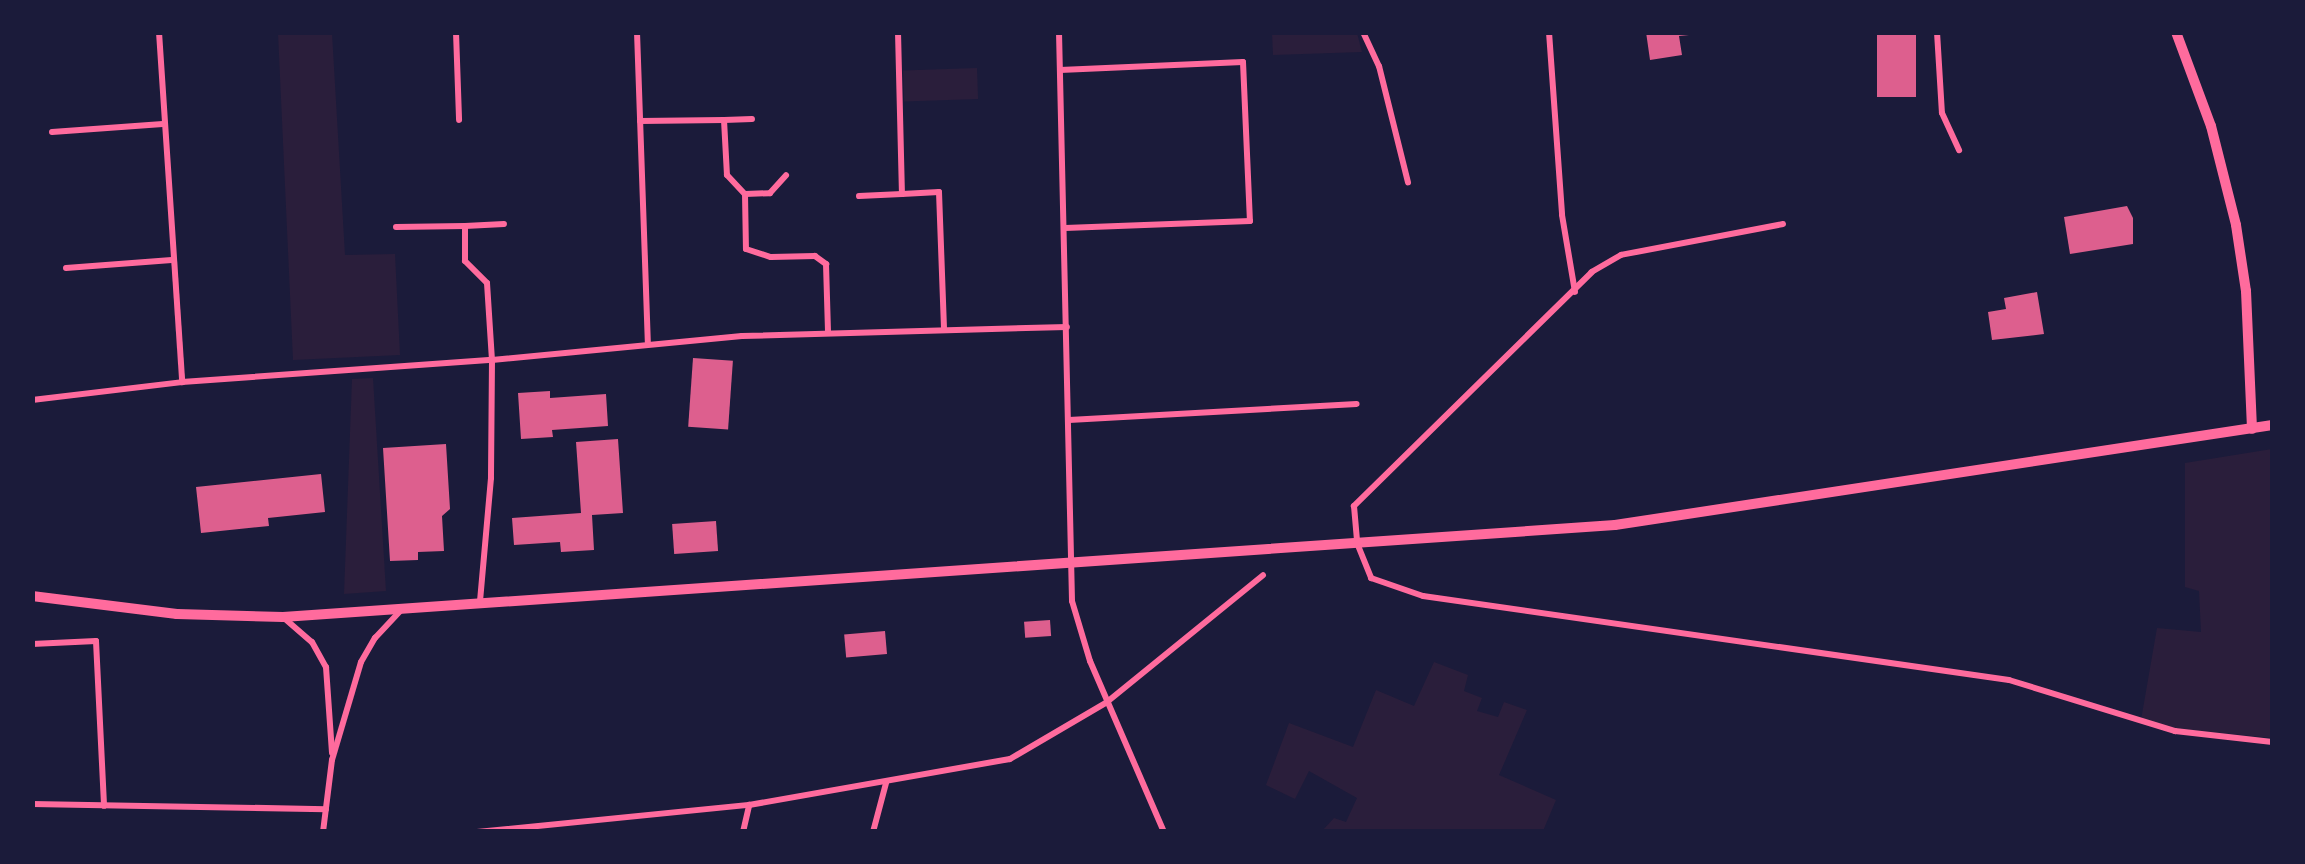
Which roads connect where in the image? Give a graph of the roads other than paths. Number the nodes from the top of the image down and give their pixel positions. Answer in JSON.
{"nodes":[{"id":1,"x":158,"y":32,"type":"edge"},
{"id":2,"x":456,"y":32,"type":"edge"},
{"id":3,"x":637,"y":32,"type":"edge"},
{"id":4,"x":898,"y":32,"type":"edge"},
{"id":5,"x":1059,"y":32,"type":"edge"},
{"id":6,"x":1363,"y":32,"type":"edge"},
{"id":7,"x":1549,"y":32,"type":"edge"},
{"id":8,"x":1936,"y":32,"type":"edge"},
{"id":9,"x":2176,"y":32,"type":"edge"},
{"id":10,"x":1060,"y":70,"type":"junction"},
{"id":11,"x":459,"y":120,"type":"dead end"},
{"id":12,"x":724,"y":120,"type":"junction"},
{"id":13,"x":752,"y":120,"type":"dead end"},
{"id":14,"x":640,"y":121,"type":"junction"},
{"id":15,"x":163,"y":124,"type":"junction"},
{"id":16,"x":52,"y":132,"type":"dead end"},
{"id":17,"x":1959,"y":150,"type":"dead end"},
{"id":18,"x":786,"y":175,"type":"dead end"},
{"id":19,"x":1408,"y":182,"type":"dead end"},
{"id":20,"x":745,"y":194,"type":"junction"},
{"id":21,"x":902,"y":194,"type":"junction"},
{"id":22,"x":858,"y":196,"type":"dead end"},
{"id":23,"x":504,"y":224,"type":"dead end"},
{"id":24,"x":1783,"y":224,"type":"dead end"},
{"id":25,"x":464,"y":226,"type":"junction"},
{"id":26,"x":396,"y":227,"type":"dead end"},
{"id":27,"x":1065,"y":228,"type":"junction"},
{"id":28,"x":172,"y":260,"type":"junction"},
{"id":29,"x":66,"y":268,"type":"dead end"},
{"id":30,"x":1575,"y":292,"type":"junction"},
{"id":31,"x":1067,"y":326,"type":"junction"},
{"id":32,"x":944,"y":330,"type":"junction"},
{"id":33,"x":828,"y":332,"type":"junction"},
{"id":34,"x":648,"y":342,"type":"junction"},
{"id":35,"x":492,"y":360,"type":"junction"},
{"id":36,"x":182,"y":382,"type":"junction"},
{"id":37,"x":32,"y":400,"type":"edge"},
{"id":38,"x":1357,"y":404,"type":"dead end"},
{"id":39,"x":1069,"y":420,"type":"junction"},
{"id":40,"x":2272,"y":425,"type":"edge"},
{"id":41,"x":2252,"y":429,"type":"junction"},
{"id":42,"x":1357,"y":543,"type":"junction"},
{"id":43,"x":1069,"y":565,"type":"junction"},
{"id":44,"x":1262,"y":575,"type":"dead end"},
{"id":45,"x":32,"y":596,"type":"edge"},
{"id":46,"x":480,"y":604,"type":"junction"},
{"id":47,"x":401,"y":610,"type":"junction"},
{"id":48,"x":283,"y":617,"type":"junction"},
{"id":49,"x":32,"y":644,"type":"edge"},
{"id":50,"x":1107,"y":702,"type":"junction"},
{"id":51,"x":2272,"y":742,"type":"edge"},
{"id":52,"x":332,"y":760,"type":"junction"},
{"id":53,"x":886,"y":783,"type":"junction"},
{"id":54,"x":32,"y":804,"type":"edge"},
{"id":55,"x":749,"y":805,"type":"junction"},
{"id":56,"x":104,"y":806,"type":"junction"},
{"id":57,"x":326,"y":809,"type":"junction"},
{"id":58,"x":323,"y":832,"type":"edge"},
{"id":59,"x":477,"y":832,"type":"edge"},
{"id":60,"x":743,"y":832,"type":"edge"},
{"id":61,"x":873,"y":832,"type":"edge"},
{"id":62,"x":1164,"y":832,"type":"edge"}],
"edges":[{"from":1,"to":15,"type":"street"},
{"from":2,"to":11,"type":"street"},
{"from":3,"to":14,"type":"street"},
{"from":4,"to":21,"type":"street"},
{"from":5,"to":10,"type":"street"},
{"from":6,"to":19,"type":"street"},
{"from":7,"to":30,"type":"street"},
{"from":8,"to":17,"type":"street"},
{"from":9,"to":41,"type":"main road"},
{"from":10,"to":27,"type":"street"},
{"from":10,"to":27,"type":"street"},
{"from":12,"to":13,"type":"street"},
{"from":12,"to":14,"type":"street"},
{"from":12,"to":20,"type":"street"},
{"from":14,"to":34,"type":"street"},
{"from":15,"to":16,"type":"street"},
{"from":15,"to":28,"type":"street"},
{"from":18,"to":20,"type":"street"},
{"from":20,"to":33,"type":"street"},
{"from":21,"to":22,"type":"street"},
{"from":21,"to":32,"type":"street"},
{"from":23,"to":25,"type":"street"},
{"from":24,"to":30,"type":"street"},
{"from":25,"to":26,"type":"street"},
{"from":25,"to":35,"type":"street"},
{"from":27,"to":31,"type":"street"},
{"from":28,"to":29,"type":"street"},
{"from":28,"to":36,"type":"street"},
{"from":30,"to":42,"type":"street"},
{"from":31,"to":32,"type":"street"},
{"from":31,"to":39,"type":"street"},
{"from":32,"to":33,"type":"street"},
{"from":33,"to":34,"type":"street"},
{"from":34,"to":35,"type":"street"},
{"from":35,"to":36,"type":"street"},
{"from":35,"to":46,"type":"street"},
{"from":36,"to":37,"type":"street"},
{"from":38,"to":39,"type":"street"},
{"from":39,"to":43,"type":"street"},
{"from":40,"to":41,"type":"main road"},
{"from":41,"to":42,"type":"main road"},
{"from":42,"to":43,"type":"main road"},
{"from":42,"to":51,"type":"street"},
{"from":43,"to":46,"type":"main road"},
{"from":43,"to":50,"type":"street"},
{"from":44,"to":50,"type":"street"},
{"from":45,"to":48,"type":"main road"},
{"from":46,"to":47,"type":"main road"},
{"from":47,"to":48,"type":"main road"},
{"from":47,"to":52,"type":"street"},
{"from":48,"to":52,"type":"street"},
{"from":49,"to":56,"type":"street"},
{"from":50,"to":53,"type":"street"},
{"from":50,"to":62,"type":"street"},
{"from":52,"to":57,"type":"street"},
{"from":53,"to":55,"type":"street"},
{"from":53,"to":61,"type":"street"},
{"from":54,"to":56,"type":"street"},
{"from":55,"to":59,"type":"street"},
{"from":55,"to":60,"type":"street"},
{"from":56,"to":57,"type":"street"},
{"from":57,"to":58,"type":"street"}]}
